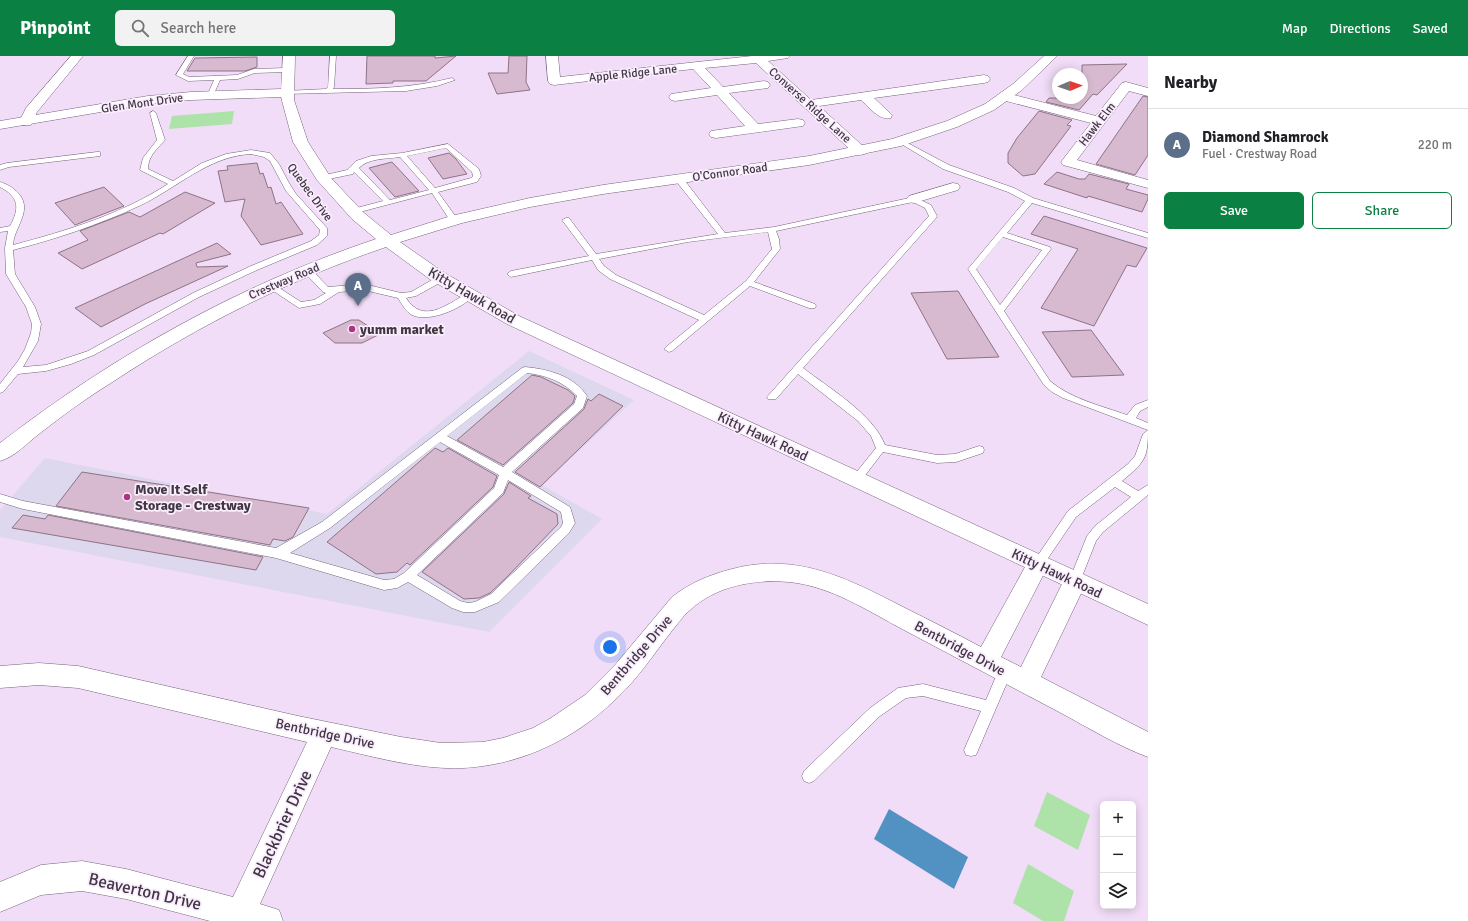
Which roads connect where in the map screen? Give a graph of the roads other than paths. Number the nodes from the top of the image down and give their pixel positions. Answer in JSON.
{"nodes":[{"id":1,"x":77,"y":56,"type":"edge"},
{"id":2,"x":191,"y":56,"type":"edge"},
{"id":3,"x":289,"y":56,"type":"edge"},
{"id":4,"x":333,"y":56,"type":"edge"},
{"id":5,"x":552,"y":56,"type":"edge"},
{"id":6,"x":784,"y":56,"type":"edge"},
{"id":7,"x":1051,"y":56,"type":"edge"},
{"id":8,"x":759,"y":59,"type":"junction"},
{"id":9,"x":696,"y":66,"type":"junction"},
{"id":10,"x":286,"y":70,"type":"junction"},
{"id":11,"x":218,"y":78,"type":"junction"},
{"id":12,"x":984,"y":79,"type":"dead end"},
{"id":13,"x":452,"y":80,"type":"dead end"},
{"id":14,"x":764,"y":85,"type":"dead end"},
{"id":15,"x":328,"y":91,"type":"junction"},
{"id":16,"x":719,"y":91,"type":"junction"},
{"id":17,"x":1148,"y":92,"type":"edge"},
{"id":18,"x":286,"y":93,"type":"junction"},
{"id":19,"x":210,"y":96,"type":"junction"},
{"id":20,"x":864,"y":96,"type":"junction"},
{"id":21,"x":675,"y":97,"type":"dead end"},
{"id":22,"x":1006,"y":97,"type":"junction"},
{"id":23,"x":809,"y":104,"type":"junction"},
{"id":24,"x":153,"y":113,"type":"dead end"},
{"id":25,"x":886,"y":115,"type":"dead end"},
{"id":26,"x":1099,"y":121,"type":"junction"},
{"id":27,"x":26,"y":122,"type":"junction"},
{"id":28,"x":798,"y":123,"type":"dead end"},
{"id":29,"x":0,"y":125,"type":"edge"},
{"id":30,"x":756,"y":128,"type":"junction"},
{"id":31,"x":716,"y":134,"type":"dead end"},
{"id":32,"x":900,"y":141,"type":"junction"},
{"id":33,"x":860,"y":151,"type":"junction"},
{"id":34,"x":97,"y":154,"type":"dead end"},
{"id":35,"x":402,"y":155,"type":"junction"},
{"id":36,"x":354,"y":167,"type":"junction"},
{"id":37,"x":0,"y":168,"type":"edge"},
{"id":38,"x":324,"y":178,"type":"junction"},
{"id":39,"x":680,"y":179,"type":"junction"},
{"id":40,"x":0,"y":184,"type":"edge"},
{"id":41,"x":174,"y":184,"type":"junction"},
{"id":42,"x":1148,"y":184,"type":"edge"},
{"id":43,"x":953,"y":187,"type":"dead end"},
{"id":44,"x":433,"y":190,"type":"junction"},
{"id":45,"x":914,"y":198,"type":"junction"},
{"id":46,"x":1030,"y":200,"type":"junction"},
{"id":47,"x":388,"y":202,"type":"junction"},
{"id":48,"x":352,"y":212,"type":"junction"},
{"id":49,"x":454,"y":220,"type":"junction"},
{"id":50,"x":566,"y":220,"type":"dead end"},
{"id":51,"x":13,"y":228,"type":"junction"},
{"id":52,"x":771,"y":229,"type":"junction"},
{"id":53,"x":0,"y":230,"type":"edge"},
{"id":54,"x":1002,"y":234,"type":"junction"},
{"id":55,"x":723,"y":235,"type":"junction"},
{"id":56,"x":1148,"y":236,"type":"edge"},
{"id":57,"x":388,"y":241,"type":"junction"},
{"id":58,"x":9,"y":249,"type":"junction"},
{"id":59,"x":594,"y":257,"type":"junction"},
{"id":60,"x":307,"y":270,"type":"junction"},
{"id":61,"x":511,"y":274,"type":"dead end"},
{"id":62,"x":440,"y":279,"type":"junction"},
{"id":63,"x":749,"y":283,"type":"junction"},
{"id":64,"x":270,"y":286,"type":"junction"},
{"id":65,"x":336,"y":290,"type":"junction"},
{"id":66,"x":401,"y":296,"type":"junction"},
{"id":67,"x":469,"y":296,"type":"junction"},
{"id":68,"x":812,"y":306,"type":"dead end"},
{"id":69,"x":1000,"y":312,"type":"junction"},
{"id":70,"x":705,"y":319,"type":"junction"},
{"id":71,"x":669,"y":349,"type":"dead end"},
{"id":72,"x":798,"y":368,"type":"junction"},
{"id":73,"x":16,"y":371,"type":"junction"},
{"id":74,"x":0,"y":390,"type":"edge"},
{"id":75,"x":772,"y":397,"type":"dead end"},
{"id":76,"x":1148,"y":403,"type":"edge"},
{"id":77,"x":1130,"y":420,"type":"junction"},
{"id":78,"x":1148,"y":427,"type":"edge"},
{"id":79,"x":1148,"y":434,"type":"edge"},
{"id":80,"x":440,"y":437,"type":"junction"},
{"id":81,"x":881,"y":448,"type":"junction"},
{"id":82,"x":979,"y":450,"type":"dead end"},
{"id":83,"x":0,"y":454,"type":"edge"},
{"id":84,"x":505,"y":473,"type":"junction"},
{"id":85,"x":856,"y":479,"type":"junction"},
{"id":86,"x":1114,"y":481,"type":"junction"},
{"id":87,"x":1148,"y":489,"type":"edge"},
{"id":88,"x":1138,"y":496,"type":"junction"},
{"id":89,"x":0,"y":498,"type":"edge"},
{"id":90,"x":276,"y":553,"type":"junction"},
{"id":91,"x":1038,"y":564,"type":"junction"},
{"id":92,"x":408,"y":576,"type":"junction"},
{"id":93,"x":1075,"y":581,"type":"junction"},
{"id":94,"x":1148,"y":615,"type":"edge"},
{"id":95,"x":1006,"y":672,"type":"junction"},
{"id":96,"x":0,"y":677,"type":"edge"},
{"id":97,"x":990,"y":707,"type":"junction"},
{"id":98,"x":324,"y":734,"type":"junction"},
{"id":99,"x":1148,"y":745,"type":"edge"},
{"id":100,"x":971,"y":750,"type":"dead end"},
{"id":101,"x":809,"y":776,"type":"dead end"},
{"id":102,"x":0,"y":897,"type":"edge"},
{"id":103,"x":254,"y":918,"type":"edge"}],
"edges":[{"from":1,"to":27,"type":"street"},
{"from":2,"to":11,"type":"lane"},
{"from":3,"to":10,"type":"main road"},
{"from":4,"to":15,"type":"lane"},
{"from":5,"to":9,"type":"street","name":"Apple Ridge Lane"},
{"from":6,"to":8,"type":"street","name":"Apple Ridge Lane"},
{"from":7,"to":22,"type":"main road","name":"O'Connor Road"},
{"from":8,"to":9,"type":"street","name":"Apple Ridge Lane"},
{"from":8,"to":23,"type":"street","name":"Converse Ridge Lane"},
{"from":9,"to":16,"type":"street"},
{"from":10,"to":11,"type":"lane"},
{"from":10,"to":18,"type":"main road"},
{"from":11,"to":19,"type":"lane"},
{"from":12,"to":20,"type":"street"},
{"from":13,"to":15,"type":"lane"},
{"from":14,"to":16,"type":"street"},
{"from":15,"to":18,"type":"lane"},
{"from":16,"to":21,"type":"street"},
{"from":16,"to":30,"type":"street"},
{"from":17,"to":26,"type":"street","name":"Hawk Elm"},
{"from":18,"to":19,"type":"main road","name":"Glen Mont Drive"},
{"from":18,"to":38,"type":"main road"},
{"from":19,"to":27,"type":"main road","name":"Glen Mont Drive"},
{"from":20,"to":23,"type":"street"},
{"from":20,"to":25,"type":"street"},
{"from":22,"to":26,"type":"street"},
{"from":22,"to":32,"type":"main road","name":"O'Connor Road"},
{"from":23,"to":33,"type":"street","name":"Converse Ridge Lane"},
{"from":24,"to":41,"type":"lane"},
{"from":26,"to":42,"type":"street","name":"Hawk Elm"},
{"from":27,"to":29,"type":"main road","name":"Glen Mont Drive"},
{"from":28,"to":30,"type":"street"},
{"from":30,"to":31,"type":"street"},
{"from":32,"to":33,"type":"main road","name":"O'Connor Road"},
{"from":32,"to":46,"type":"lane"},
{"from":33,"to":39,"type":"main road","name":"O'Connor Road"},
{"from":34,"to":37,"type":"lane"},
{"from":35,"to":36,"type":"lane"},
{"from":35,"to":44,"type":"lane"},
{"from":35,"to":44,"type":"lane"},
{"from":36,"to":38,"type":"lane"},
{"from":36,"to":47,"type":"lane"},
{"from":38,"to":48,"type":"main road"},
{"from":39,"to":49,"type":"main road","name":"O'Connor Road"},
{"from":39,"to":55,"type":"lane"},
{"from":40,"to":51,"type":"lane"},
{"from":41,"to":58,"type":"lane","name":"Quebec Drive"},
{"from":41,"to":73,"type":"lane","name":"Quebec Drive"},
{"from":43,"to":45,"type":"street"},
{"from":44,"to":47,"type":"lane"},
{"from":44,"to":49,"type":"lane"},
{"from":45,"to":52,"type":"lane"},
{"from":45,"to":72,"type":"lane"},
{"from":46,"to":54,"type":"lane"},
{"from":46,"to":56,"type":"lane"},
{"from":47,"to":48,"type":"lane"},
{"from":48,"to":57,"type":"main road"},
{"from":49,"to":57,"type":"main road","name":"O'Connor Road"},
{"from":50,"to":59,"type":"lane"},
{"from":51,"to":53,"type":"lane"},
{"from":51,"to":58,"type":"lane"},
{"from":52,"to":55,"type":"lane"},
{"from":52,"to":63,"type":"lane"},
{"from":54,"to":69,"type":"lane"},
{"from":54,"to":69,"type":"lane"},
{"from":55,"to":59,"type":"lane"},
{"from":57,"to":60,"type":"main road","name":"Crestway Road"},
{"from":57,"to":62,"type":"main road","name":"Kitty Hawk Road"},
{"from":58,"to":73,"type":"lane"},
{"from":59,"to":61,"type":"lane"},
{"from":59,"to":70,"type":"lane"},
{"from":60,"to":64,"type":"main road","name":"Crestway Road"},
{"from":60,"to":65,"type":"lane"},
{"from":62,"to":66,"type":"lane"},
{"from":62,"to":67,"type":"main road","name":"Kitty Hawk Road"},
{"from":63,"to":68,"type":"lane"},
{"from":63,"to":70,"type":"lane"},
{"from":64,"to":65,"type":"lane"},
{"from":64,"to":83,"type":"main road","name":"Crestway Road"},
{"from":65,"to":66,"type":"lane"},
{"from":66,"to":67,"type":"lane"},
{"from":67,"to":85,"type":"main road","name":"Kitty Hawk Road"},
{"from":69,"to":77,"type":"lane"},
{"from":70,"to":71,"type":"lane"},
{"from":72,"to":75,"type":"lane"},
{"from":72,"to":81,"type":"lane"},
{"from":73,"to":74,"type":"lane"},
{"from":76,"to":77,"type":"lane"},
{"from":77,"to":78,"type":"lane"},
{"from":79,"to":86,"type":"lane"},
{"from":80,"to":84,"type":"lane"},
{"from":80,"to":84,"type":"lane"},
{"from":80,"to":90,"type":"lane"},
{"from":81,"to":82,"type":"lane"},
{"from":81,"to":85,"type":"lane"},
{"from":84,"to":92,"type":"lane"},
{"from":84,"to":92,"type":"lane"},
{"from":85,"to":91,"type":"main road","name":"Kitty Hawk Road"},
{"from":86,"to":88,"type":"lane"},
{"from":86,"to":91,"type":"lane"},
{"from":87,"to":88,"type":"lane"},
{"from":88,"to":93,"type":"lane"},
{"from":89,"to":90,"type":"lane"},
{"from":90,"to":92,"type":"lane"},
{"from":91,"to":93,"type":"main road","name":"Kitty Hawk Road"},
{"from":91,"to":95,"type":"street"},
{"from":93,"to":94,"type":"main road","name":"Kitty Hawk Road"},
{"from":93,"to":95,"type":"street"},
{"from":95,"to":97,"type":"lane"},
{"from":95,"to":98,"type":"street","name":"Bentbridge Drive"},
{"from":95,"to":99,"type":"street","name":"Bentbridge Drive"},
{"from":96,"to":98,"type":"street","name":"Bentbridge Drive"},
{"from":97,"to":100,"type":"lane"},
{"from":97,"to":101,"type":"lane"},
{"from":98,"to":103,"type":"street","name":"Blackbrier Drive"},
{"from":102,"to":103,"type":"street","name":"Beaverton Drive"}]}
